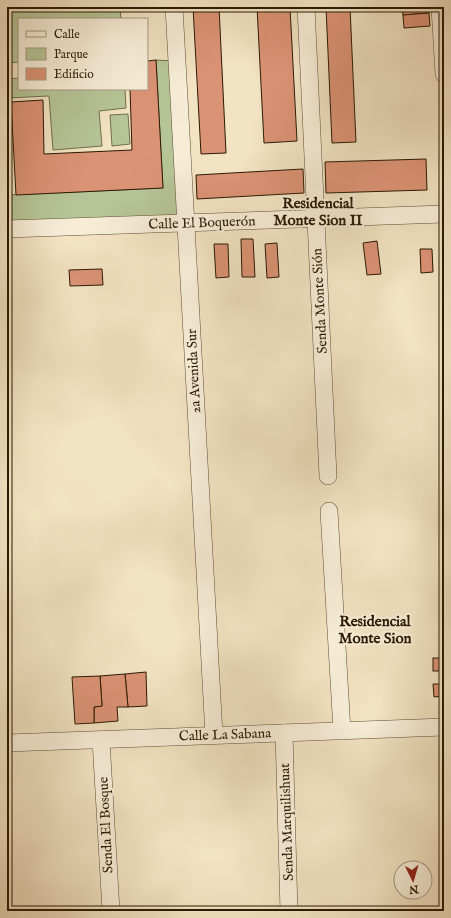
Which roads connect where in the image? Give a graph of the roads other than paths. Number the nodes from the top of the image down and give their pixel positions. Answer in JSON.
{"nodes":[{"id":1,"x":174,"y":7,"type":"edge"},
{"id":2,"x":306,"y":7,"type":"edge"},
{"id":3,"x":440,"y":7,"type":"edge"},
{"id":4,"x":443,"y":52,"type":"edge"},
{"id":5,"x":444,"y":74,"type":"edge"},
{"id":6,"x":444,"y":214,"type":"edge"},
{"id":7,"x":316,"y":219,"type":"junction"},
{"id":8,"x":186,"y":223,"type":"junction"},
{"id":9,"x":7,"y":229,"type":"edge"},
{"id":10,"x":328,"y":476,"type":"dead end"},
{"id":11,"x":329,"y":511,"type":"dead end"},
{"id":12,"x":444,"y":727,"type":"edge"},
{"id":13,"x":342,"y":731,"type":"junction"},
{"id":14,"x":284,"y":733,"type":"junction"},
{"id":15,"x":214,"y":735,"type":"junction"},
{"id":16,"x":101,"y":740,"type":"junction"},
{"id":17,"x":7,"y":743,"type":"edge"},
{"id":18,"x":110,"y":911,"type":"edge"},
{"id":19,"x":289,"y":911,"type":"edge"}],
"edges":[{"from":1,"to":8,"type":"street","name":"2a Avenida Sur"},
{"from":2,"to":7,"type":"street","name":"Senda Monte Sión"},
{"from":3,"to":4,"type":"street"},
{"from":4,"to":5,"type":"street"},
{"from":6,"to":7,"type":"street","name":"Calle El Boquerón"},
{"from":7,"to":8,"type":"street","name":"Calle El Boquerón"},
{"from":7,"to":10,"type":"street","name":"Senda Monte Sión"},
{"from":8,"to":9,"type":"street","name":"Calle El Boquerón"},
{"from":8,"to":15,"type":"street","name":"2a Avenida Sur"},
{"from":11,"to":13,"type":"street"},
{"from":12,"to":13,"type":"street","name":"Calle La Sabana"},
{"from":13,"to":14,"type":"street","name":"Calle La Sabana"},
{"from":14,"to":15,"type":"street","name":"Calle La Sabana"},
{"from":14,"to":19,"type":"street","name":"Senda Marquilishuat"},
{"from":15,"to":16,"type":"street","name":"Calle La Sabana"},
{"from":16,"to":17,"type":"street","name":"Calle La Sabana"},
{"from":16,"to":18,"type":"street","name":"Senda El Bosque"}]}
